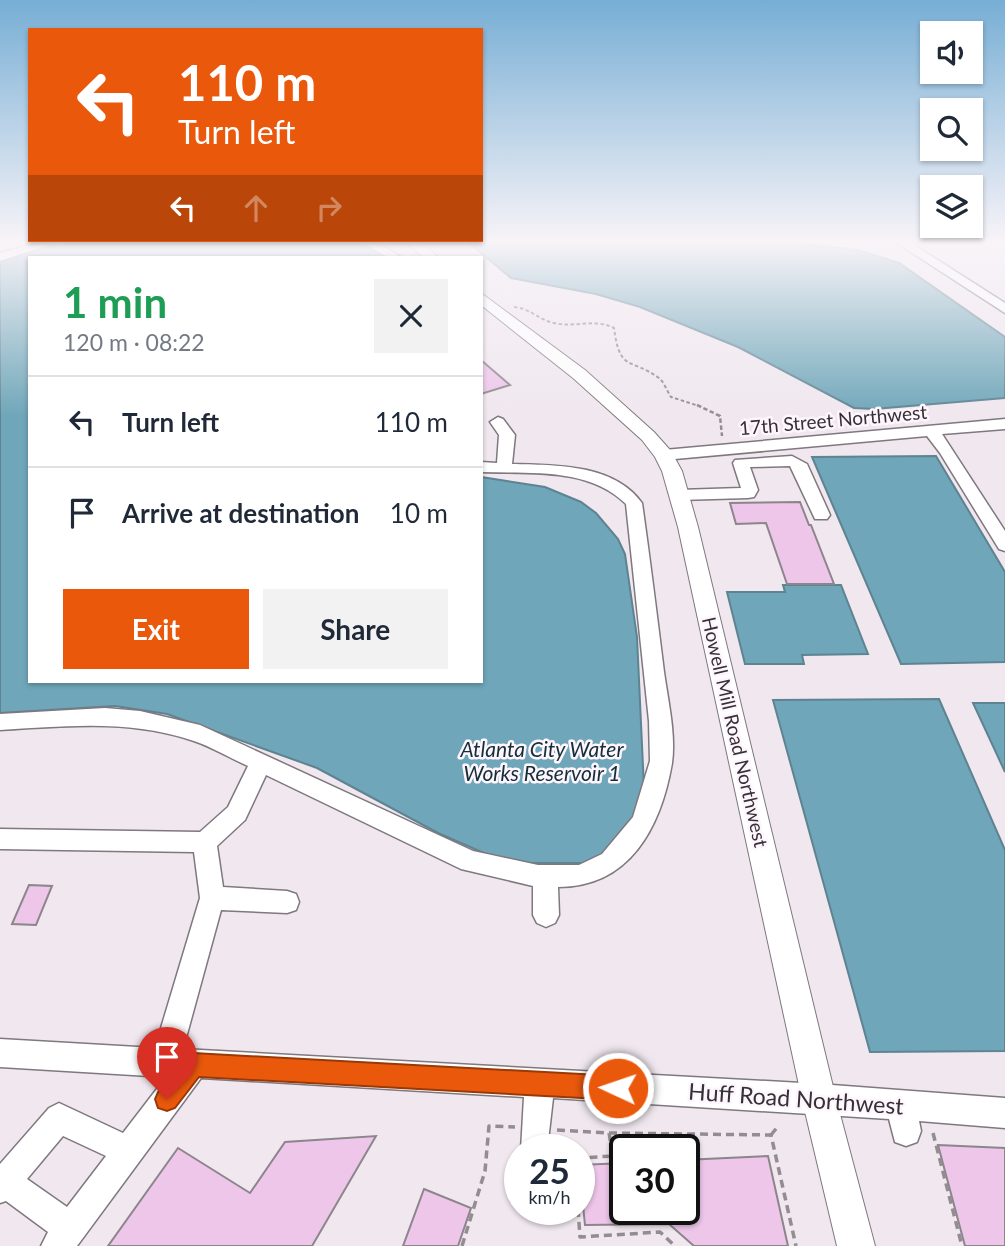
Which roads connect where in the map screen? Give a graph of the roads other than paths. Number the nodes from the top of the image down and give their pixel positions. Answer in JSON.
{"nodes":[{"id":1,"x":487,"y":302,"type":"edge"},
{"id":2,"x":498,"y":422,"type":"dead end"},
{"id":3,"x":1005,"y":424,"type":"edge"},
{"id":4,"x":931,"y":431,"type":"junction"},
{"id":5,"x":483,"y":454,"type":"edge"},
{"id":6,"x":664,"y":455,"type":"junction"},
{"id":7,"x":504,"y":465,"type":"junction"},
{"id":8,"x":483,"y":467,"type":"edge"},
{"id":9,"x":679,"y":495,"type":"junction"},
{"id":10,"x":821,"y":515,"type":"dead end"},
{"id":11,"x":1005,"y":545,"type":"edge"},
{"id":12,"x":0,"y":723,"type":"edge"},
{"id":13,"x":262,"y":762,"type":"junction"},
{"id":14,"x":0,"y":839,"type":"edge"},
{"id":15,"x":205,"y":842,"type":"junction"},
{"id":16,"x":545,"y":876,"type":"junction"},
{"id":17,"x":212,"y":898,"type":"junction"},
{"id":18,"x":287,"y":902,"type":"dead end"},
{"id":19,"x":546,"y":915,"type":"dead end"},
{"id":20,"x":0,"y":1053,"type":"edge"},
{"id":21,"x":179,"y":1064,"type":"junction"},
{"id":22,"x":540,"y":1084,"type":"junction"},
{"id":23,"x":819,"y":1099,"type":"junction"},
{"id":24,"x":1005,"y":1113,"type":"edge"},
{"id":25,"x":543,"y":1130,"type":"road end"},
{"id":26,"x":128,"y":1152,"type":"junction"},
{"id":27,"x":2,"y":1185,"type":"edge"},
{"id":28,"x":64,"y":1237,"type":"edge"},
{"id":29,"x":856,"y":1246,"type":"edge"}],
"edges":[{"from":1,"to":6,"type":"main road","name":"Howell Mill Road Northwest"},
{"from":2,"to":7,"type":"street"},
{"from":3,"to":4,"type":"street","name":"17th Street Northwest"},
{"from":4,"to":6,"type":"street","name":"17th Street Northwest"},
{"from":4,"to":11,"type":"street"},
{"from":5,"to":7,"type":"street"},
{"from":6,"to":9,"type":"main road","name":"Howell Mill Road Northwest"},
{"from":7,"to":8,"type":"street"},
{"from":7,"to":16,"type":"street"},
{"from":9,"to":10,"type":"street"},
{"from":9,"to":23,"type":"main road","name":"Howell Mill Road Northwest"},
{"from":12,"to":13,"type":"street"},
{"from":13,"to":15,"type":"street"},
{"from":13,"to":16,"type":"street"},
{"from":14,"to":15,"type":"street"},
{"from":15,"to":17,"type":"street"},
{"from":16,"to":19,"type":"street"},
{"from":17,"to":18,"type":"street"},
{"from":17,"to":21,"type":"street"},
{"from":20,"to":21,"type":"street","name":"Huff Road Northwest"},
{"from":21,"to":22,"type":"street","name":"Huff Road Northwest"},
{"from":21,"to":26,"type":"street"},
{"from":22,"to":23,"type":"street","name":"Huff Road Northwest"},
{"from":22,"to":25,"type":"street"},
{"from":23,"to":24,"type":"street","name":"Huff Road Northwest"},
{"from":23,"to":29,"type":"main road","name":"Howell Mill Road Northwest"},
{"from":26,"to":27,"type":"lane"},
{"from":26,"to":28,"type":"street"},
{"from":27,"to":28,"type":"street"}]}
